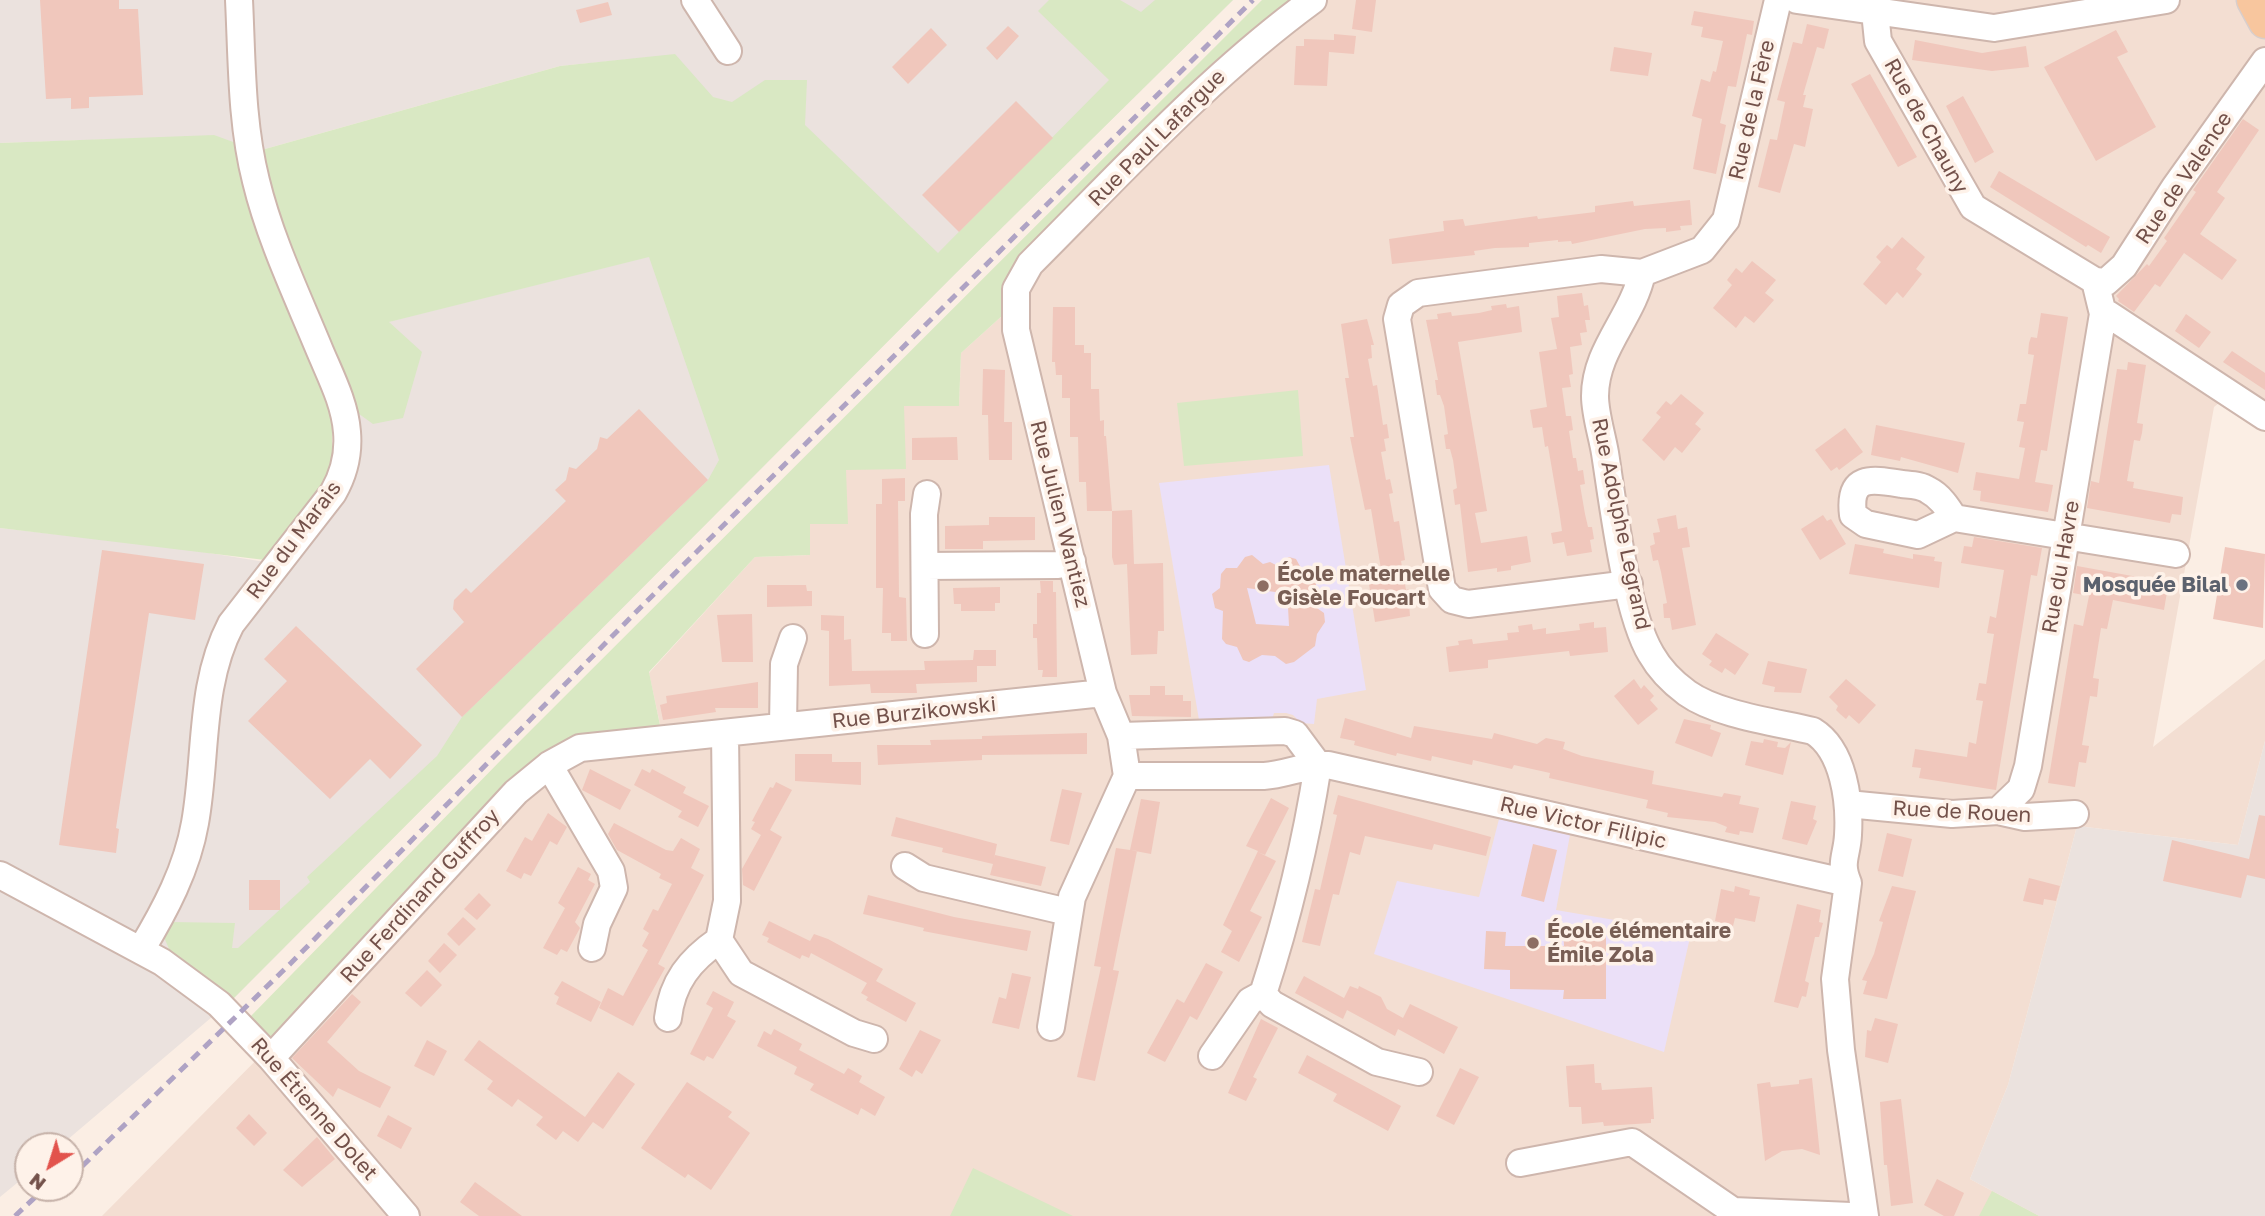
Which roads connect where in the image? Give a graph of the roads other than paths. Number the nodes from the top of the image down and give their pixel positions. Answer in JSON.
{"nodes":[{"id":1,"x":239,"y":0,"type":"edge"},
{"id":2,"x":695,"y":0,"type":"edge"},
{"id":3,"x":1313,"y":0,"type":"edge"},
{"id":4,"x":1778,"y":0,"type":"edge"},
{"id":5,"x":1797,"y":0,"type":"edge"},
{"id":6,"x":2166,"y":0,"type":"edge"},
{"id":7,"x":2120,"y":4,"type":"edge"},
{"id":8,"x":1914,"y":9,"type":"edge"},
{"id":9,"x":1875,"y":12,"type":"junction"},
{"id":10,"x":727,"y":51,"type":"dead end"},
{"id":11,"x":2265,"y":61,"type":"edge"},
{"id":12,"x":1642,"y":274,"type":"junction"},
{"id":13,"x":2095,"y":281,"type":"junction"},
{"id":14,"x":1016,"y":289,"type":"joint"},
{"id":15,"x":2103,"y":314,"type":"junction"},
{"id":16,"x":2265,"y":417,"type":"edge"},
{"id":17,"x":927,"y":494,"type":"dead end"},
{"id":18,"x":1954,"y":518,"type":"dead end"},
{"id":19,"x":2066,"y":536,"type":"junction"},
{"id":20,"x":2176,"y":554,"type":"dead end"},
{"id":21,"x":1072,"y":561,"type":"junction"},
{"id":22,"x":925,"y":566,"type":"junction"},
{"id":23,"x":1629,"y":584,"type":"junction"},
{"id":24,"x":925,"y":634,"type":"dead end"},
{"id":25,"x":793,"y":638,"type":"dead end"},
{"id":26,"x":1103,"y":693,"type":"junction"},
{"id":27,"x":783,"y":726,"type":"junction"},
{"id":28,"x":725,"y":733,"type":"junction"},
{"id":29,"x":1121,"y":736,"type":"junction"},
{"id":30,"x":580,"y":748,"type":"joint"},
{"id":31,"x":549,"y":765,"type":"junction"},
{"id":32,"x":1318,"y":765,"type":"junction"},
{"id":33,"x":1127,"y":776,"type":"junction"},
{"id":34,"x":1849,"y":808,"type":"junction"},
{"id":35,"x":1998,"y":811,"type":"junction"},
{"id":36,"x":2075,"y":814,"type":"dead end"},
{"id":37,"x":905,"y":866,"type":"dead end"},
{"id":38,"x":0,"y":874,"type":"edge"},
{"id":39,"x":1848,"y":883,"type":"junction"},
{"id":40,"x":1068,"y":912,"type":"junction"},
{"id":41,"x":719,"y":940,"type":"junction"},
{"id":42,"x":592,"y":947,"type":"dead end"},
{"id":43,"x":141,"y":950,"type":"junction"},
{"id":44,"x":1263,"y":994,"type":"junction"},
{"id":45,"x":668,"y":1018,"type":"dead end"},
{"id":46,"x":1051,"y":1027,"type":"dead end"},
{"id":47,"x":874,"y":1039,"type":"dead end"},
{"id":48,"x":1212,"y":1056,"type":"dead end"},
{"id":49,"x":271,"y":1058,"type":"junction"},
{"id":50,"x":1419,"y":1072,"type":"dead end"},
{"id":51,"x":1520,"y":1163,"type":"dead end"},
{"id":52,"x":406,"y":1216,"type":"edge"},
{"id":53,"x":1851,"y":1216,"type":"edge"},
{"id":54,"x":1865,"y":1216,"type":"edge"}],
"edges":[{"from":1,"to":43,"type":"street","name":"Rue du Marais"},
{"from":2,"to":10,"type":"street"},
{"from":3,"to":14,"type":"street","name":"Rue Paul Lafargue"},
{"from":4,"to":12,"type":"street","name":"Rue de la Fère"},
{"from":5,"to":9,"type":"street"},
{"from":6,"to":7,"type":"street"},
{"from":7,"to":8,"type":"street"},
{"from":8,"to":9,"type":"street"},
{"from":9,"to":13,"type":"street","name":"Rue de Chauny"},
{"from":11,"to":13,"type":"street","name":"Rue de Valence"},
{"from":12,"to":23,"type":"street","name":"Rue Adolphe Legrand"},
{"from":12,"to":23,"type":"street"},
{"from":13,"to":15,"type":"street"},
{"from":14,"to":21,"type":"street","name":"Rue Julien Wantiez"},
{"from":15,"to":16,"type":"street"},
{"from":15,"to":19,"type":"street","name":"Rue du Havre"},
{"from":17,"to":22,"type":"street"},
{"from":18,"to":19,"type":"street"},
{"from":19,"to":20,"type":"street"},
{"from":19,"to":35,"type":"street","name":"Rue du Havre"},
{"from":21,"to":22,"type":"street"},
{"from":21,"to":26,"type":"street","name":"Rue Julien Wantiez"},
{"from":22,"to":24,"type":"street"},
{"from":23,"to":34,"type":"street","name":"Rue Adolphe Legrand"},
{"from":25,"to":27,"type":"street"},
{"from":26,"to":27,"type":"street","name":"Rue Burzikowski"},
{"from":26,"to":29,"type":"street","name":"Rue Julien Wantiez"},
{"from":27,"to":28,"type":"street","name":"Rue Burzikowski"},
{"from":28,"to":30,"type":"street","name":"Rue Burzikowski"},
{"from":28,"to":41,"type":"street"},
{"from":29,"to":32,"type":"street"},
{"from":29,"to":33,"type":"street","name":"Rue Julien Wantiez"},
{"from":30,"to":31,"type":"street","name":"Rue Ferdinand Guffroy"},
{"from":31,"to":42,"type":"street"},
{"from":31,"to":49,"type":"street","name":"Rue Ferdinand Guffroy"},
{"from":32,"to":33,"type":"street"},
{"from":32,"to":39,"type":"street","name":"Rue Victor Filipic"},
{"from":32,"to":44,"type":"street"},
{"from":33,"to":40,"type":"street"},
{"from":34,"to":35,"type":"street","name":"Rue de Rouen"},
{"from":34,"to":39,"type":"street"},
{"from":35,"to":36,"type":"street","name":"Rue de Rouen"},
{"from":37,"to":40,"type":"street"},
{"from":38,"to":43,"type":"street","name":"Rue Étienne Dolet"},
{"from":39,"to":54,"type":"street"},
{"from":40,"to":46,"type":"street"},
{"from":41,"to":45,"type":"street"},
{"from":41,"to":47,"type":"street"},
{"from":43,"to":49,"type":"street","name":"Rue Étienne Dolet"},
{"from":44,"to":48,"type":"street"},
{"from":44,"to":50,"type":"street"},
{"from":49,"to":52,"type":"street","name":"Rue Étienne Dolet"},
{"from":51,"to":53,"type":"street"}]}
